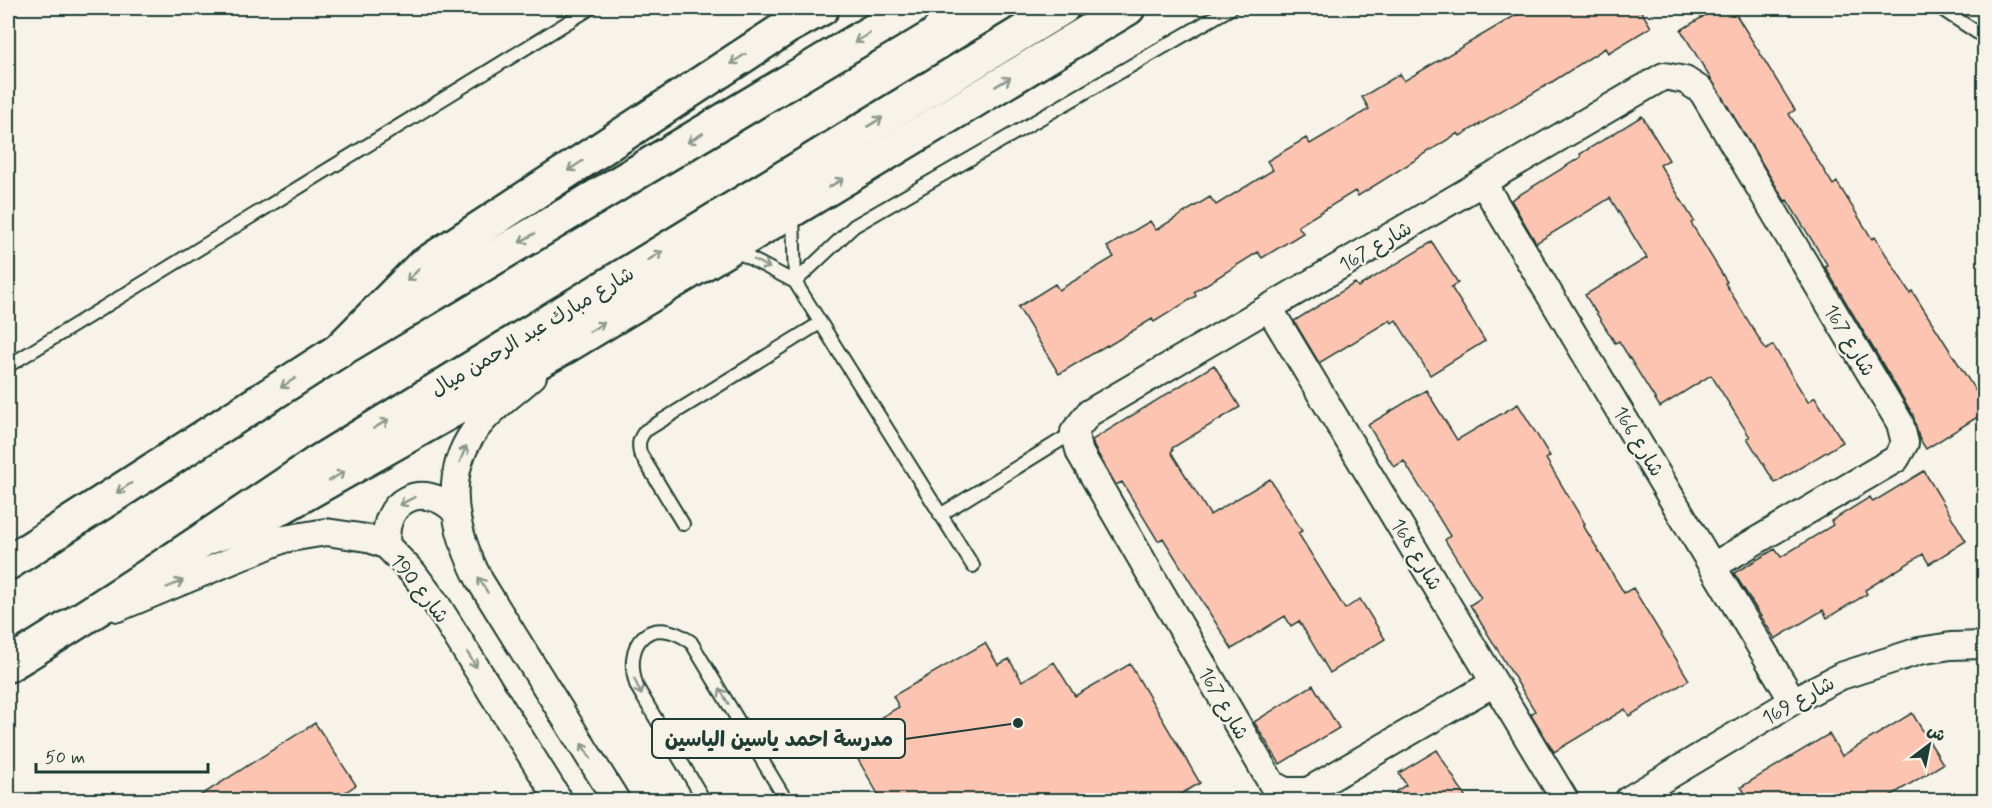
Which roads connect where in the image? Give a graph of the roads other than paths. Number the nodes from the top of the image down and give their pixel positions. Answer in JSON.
{"nodes":[{"id":1,"x":591,"y":8,"type":"edge"},
{"id":2,"x":822,"y":8,"type":"edge"},
{"id":3,"x":912,"y":8,"type":"edge"},
{"id":4,"x":1062,"y":8,"type":"edge"},
{"id":5,"x":1128,"y":8,"type":"edge"},
{"id":6,"x":1231,"y":8,"type":"edge"},
{"id":7,"x":1940,"y":8,"type":"edge"},
{"id":8,"x":792,"y":17,"type":"edge"},
{"id":9,"x":1984,"y":37,"type":"edge"},
{"id":10,"x":1483,"y":183,"type":"junction"},
{"id":11,"x":793,"y":209,"type":"junction"},
{"id":12,"x":728,"y":247,"type":"junction"},
{"id":13,"x":795,"y":282,"type":"junction"},
{"id":14,"x":1269,"y":308,"type":"junction"},
{"id":15,"x":820,"y":324,"type":"junction"},
{"id":16,"x":566,"y":346,"type":"junction"},
{"id":17,"x":338,"y":351,"type":"junction"},
{"id":18,"x":8,"y":366,"type":"edge"},
{"id":19,"x":1074,"y":432,"type":"junction"},
{"id":20,"x":455,"y":511,"type":"junction"},
{"id":21,"x":940,"y":514,"type":"junction"},
{"id":22,"x":683,"y":524,"type":"dead end"},
{"id":23,"x":209,"y":537,"type":"junction"},
{"id":24,"x":387,"y":546,"type":"junction"},
{"id":25,"x":8,"y":563,"type":"edge"},
{"id":26,"x":973,"y":566,"type":"dead end"},
{"id":27,"x":1713,"y":566,"type":"junction"},
{"id":28,"x":64,"y":631,"type":"junction"},
{"id":29,"x":1984,"y":645,"type":"edge"},
{"id":30,"x":8,"y":665,"type":"edge"},
{"id":31,"x":1494,"y":683,"type":"junction"},
{"id":32,"x":1793,"y":701,"type":"junction"},
{"id":33,"x":701,"y":798,"type":"edge"},
{"id":34,"x":559,"y":801,"type":"edge"},
{"id":35,"x":616,"y":801,"type":"edge"},
{"id":36,"x":786,"y":801,"type":"edge"},
{"id":37,"x":1565,"y":801,"type":"edge"},
{"id":38,"x":1628,"y":801,"type":"edge"}],
"edges":[{"from":1,"to":18,"type":"lane"},
{"from":2,"to":8,"type":"main road"},
{"from":3,"to":17,"type":"main road","one_way":true},
{"from":23,"to":4,"type":"main road","name":"شارع مبارك عبد الرحمن ميال","one_way":true},
{"from":11,"to":5,"type":"main road","one_way":true},
{"from":6,"to":13,"type":"lane"},
{"from":7,"to":9,"type":"lane"},
{"from":8,"to":17,"type":"main road","one_way":true},
{"from":10,"to":14,"type":"street","name":"شارع 167"},
{"from":10,"to":27,"type":"street","name":"شارع 166"},
{"from":10,"to":27,"type":"street","name":"شارع 167"},
{"from":11,"to":12,"type":"main road"},
{"from":11,"to":13,"type":"lane"},
{"from":12,"to":13,"type":"lane","one_way":true},
{"from":16,"to":12,"type":"main road","one_way":true},
{"from":13,"to":15,"type":"lane"},
{"from":14,"to":19,"type":"street","name":"شارع 167"},
{"from":14,"to":31,"type":"street","name":"شارع 168"},
{"from":15,"to":21,"type":"lane"},
{"from":15,"to":22,"type":"lane"},
{"from":20,"to":16,"type":"street","one_way":true},
{"from":23,"to":16,"type":"main road","one_way":true},
{"from":17,"to":25,"type":"main road","one_way":true},
{"from":19,"to":21,"type":"lane"},
{"from":19,"to":31,"type":"street","name":"شارع 167"},
{"from":20,"to":24,"type":"street","one_way":true},
{"from":35,"to":20,"type":"street","one_way":true},
{"from":21,"to":26,"type":"lane"},
{"from":23,"to":28,"type":"main road","name":"شارع مبارك عبد الرحمن ميال"},
{"from":28,"to":24,"type":"street","name":"شارع 190","one_way":true},
{"from":24,"to":34,"type":"street","name":"شارع 190","one_way":true},
{"from":27,"to":32,"type":"street","name":"شارع 166"},
{"from":28,"to":30,"type":"main road","name":"شارع مبارك عبد الرحمن ميال"},
{"from":29,"to":32,"type":"street","name":"شارع 169"},
{"from":31,"to":37,"type":"street","name":"شارع 168"},
{"from":32,"to":38,"type":"street","name":"شارع 169"},
{"from":36,"to":33,"type":"lane","one_way":true}]}
